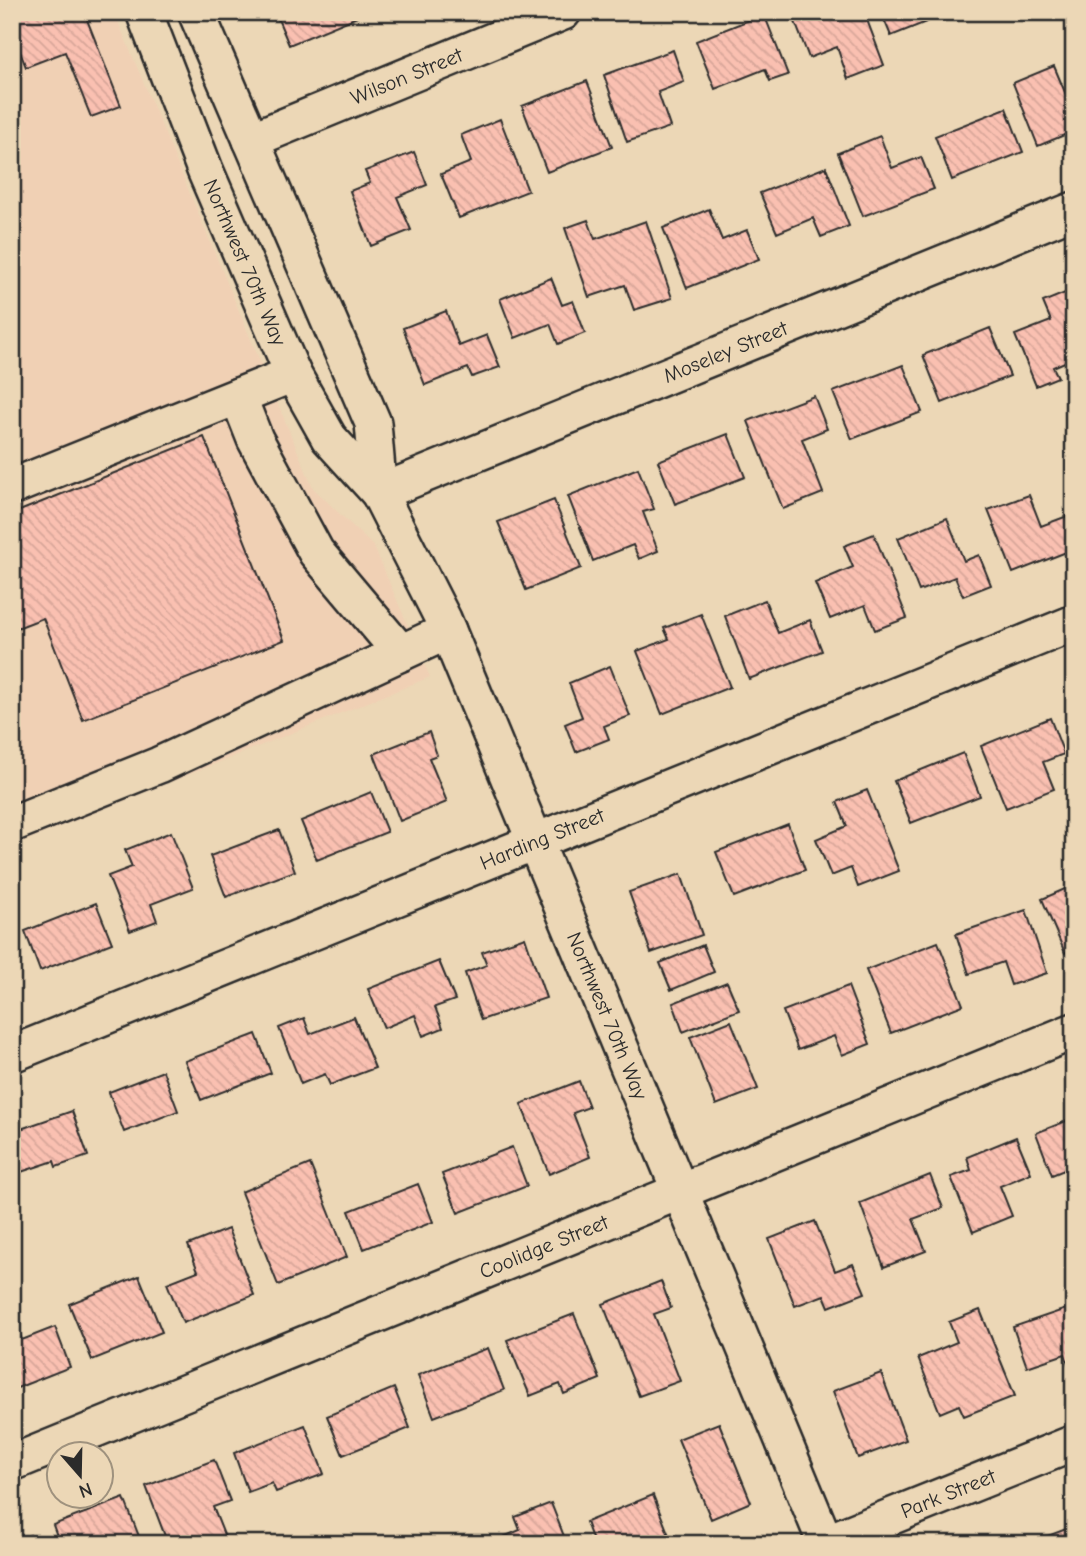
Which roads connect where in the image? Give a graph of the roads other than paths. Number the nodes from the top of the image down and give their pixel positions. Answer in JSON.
{"nodes":[{"id":1,"x":144,"y":12,"type":"edge"},
{"id":2,"x":197,"y":12,"type":"edge"},
{"id":3,"x":563,"y":12,"type":"edge"},
{"id":4,"x":251,"y":140,"type":"junction"},
{"id":5,"x":1074,"y":210,"type":"edge"},
{"id":6,"x":293,"y":374,"type":"junction"},
{"id":7,"x":238,"y":396,"type":"junction"},
{"id":8,"x":12,"y":487,"type":"edge"},
{"id":9,"x":379,"y":493,"type":"junction"},
{"id":10,"x":1074,"y":623,"type":"edge"},
{"id":11,"x":448,"y":631,"type":"junction"},
{"id":12,"x":401,"y":653,"type":"junction"},
{"id":13,"x":12,"y":824,"type":"edge"},
{"id":14,"x":535,"y":841,"type":"junction"},
{"id":15,"x":1074,"y":1031,"type":"edge"},
{"id":16,"x":12,"y":1054,"type":"edge"},
{"id":17,"x":681,"y":1189,"type":"junction"},
{"id":18,"x":1074,"y":1443,"type":"edge"},
{"id":19,"x":12,"y":1463,"type":"edge"},
{"id":20,"x":825,"y":1543,"type":"edge"}],
"edges":[{"from":1,"to":6,"type":"street","name":"Northwest 70th Way"},
{"from":2,"to":4,"type":"street","name":"Northwest 70th Way"},
{"from":3,"to":4,"type":"street","name":"Wilson Street"},
{"from":4,"to":9,"type":"street","name":"Northwest 70th Way"},
{"from":5,"to":9,"type":"street","name":"Moseley Street"},
{"from":6,"to":7,"type":"street"},
{"from":6,"to":9,"type":"street","name":"Northwest 70th Way"},
{"from":7,"to":8,"type":"street"},
{"from":7,"to":12,"type":"street"},
{"from":9,"to":11,"type":"street","name":"Northwest 70th Way"},
{"from":10,"to":14,"type":"street","name":"Harding Street"},
{"from":11,"to":12,"type":"street"},
{"from":11,"to":14,"type":"street","name":"Northwest 70th Way"},
{"from":12,"to":13,"type":"street"},
{"from":14,"to":16,"type":"street","name":"Harding Street"},
{"from":14,"to":17,"type":"street","name":"Northwest 70th Way"},
{"from":15,"to":17,"type":"street","name":"Coolidge Street"},
{"from":17,"to":19,"type":"street","name":"Coolidge Street"},
{"from":17,"to":20,"type":"street","name":"Northwest 70th Way"},
{"from":18,"to":20,"type":"street","name":"Park Street"}]}
